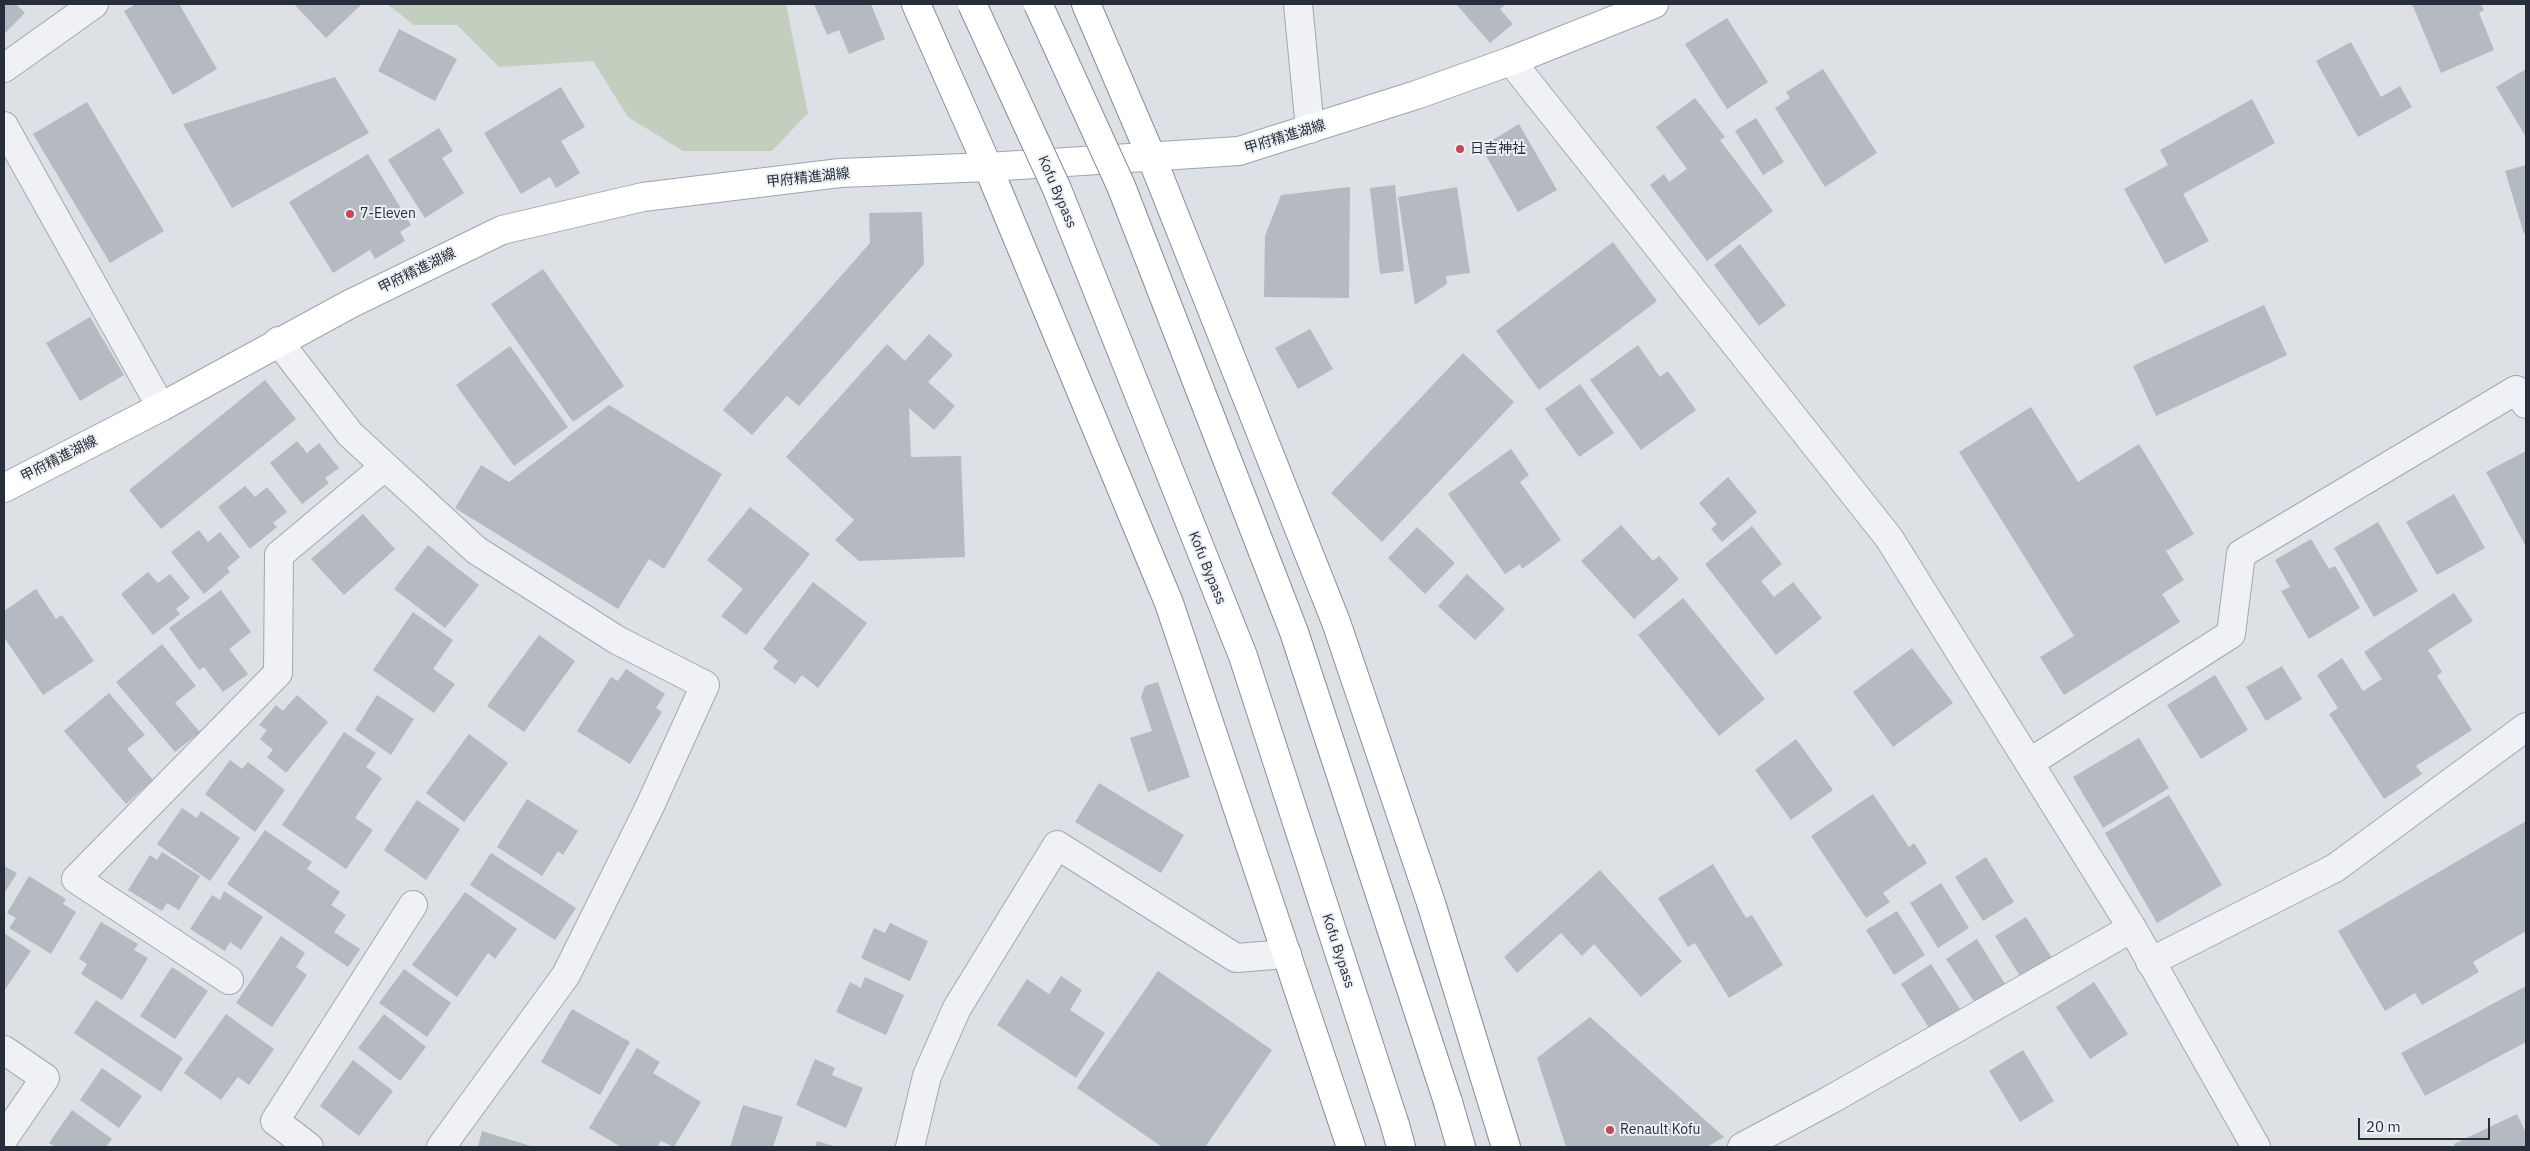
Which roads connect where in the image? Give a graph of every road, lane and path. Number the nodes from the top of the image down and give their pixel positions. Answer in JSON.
{"nodes":[{"id":1,"x":94,"y":4,"type":"edge"},
{"id":2,"x":916,"y":4,"type":"edge"},
{"id":3,"x":972,"y":4,"type":"edge"},
{"id":4,"x":1038,"y":4,"type":"edge"},
{"id":5,"x":1086,"y":4,"type":"edge"},
{"id":6,"x":1298,"y":4,"type":"edge"},
{"id":7,"x":1654,"y":4,"type":"edge"},
{"id":8,"x":1512,"y":61,"type":"junction"},
{"id":9,"x":4,"y":68,"type":"edge"},
{"id":10,"x":4,"y":126,"type":"edge"},
{"id":11,"x":1310,"y":129,"type":"junction"},
{"id":12,"x":1151,"y":156,"type":"junction"},
{"id":13,"x":988,"y":167,"type":"junction"},
{"id":14,"x":278,"y":341,"type":"junction"},
{"id":15,"x":2526,"y":404,"type":"edge"},
{"id":16,"x":161,"y":407,"type":"junction"},
{"id":17,"x":384,"y":467,"type":"junction"},
{"id":18,"x":4,"y":488,"type":"edge"},
{"id":19,"x":2526,"y":727,"type":"edge"},
{"id":20,"x":2029,"y":763,"type":"junction"},
{"id":21,"x":413,"y":905,"type":"dead end"},
{"id":22,"x":2132,"y":928,"type":"junction"},
{"id":23,"x":1287,"y":954,"type":"junction"},
{"id":24,"x":2150,"y":962,"type":"junction"},
{"id":25,"x":228,"y":980,"type":"dead end"},
{"id":26,"x":4,"y":1050,"type":"edge"},
{"id":27,"x":1398,"y":1136,"type":"edge"},
{"id":28,"x":4,"y":1138,"type":"edge"},
{"id":29,"x":309,"y":1147,"type":"edge"},
{"id":30,"x":441,"y":1147,"type":"edge"},
{"id":31,"x":910,"y":1147,"type":"edge"},
{"id":32,"x":1352,"y":1147,"type":"edge"},
{"id":33,"x":1461,"y":1147,"type":"edge"},
{"id":34,"x":1506,"y":1147,"type":"edge"},
{"id":35,"x":1742,"y":1147,"type":"edge"},
{"id":36,"x":2256,"y":1147,"type":"edge"}],
"edges":[{"from":1,"to":9,"type":"street"},
{"from":2,"to":13,"type":"main road"},
{"from":3,"to":27,"type":"main road","name":"Kofu Bypass","bridge":true},
{"from":4,"to":33,"type":"main road","bridge":true},
{"from":5,"to":12,"type":"main road"},
{"from":6,"to":11,"type":"street"},
{"from":7,"to":8,"type":"main road","name":"甲府精進湖線"},
{"from":8,"to":11,"type":"main road","name":"甲府精進湖線"},
{"from":8,"to":20,"type":"street"},
{"from":10,"to":16,"type":"street"},
{"from":11,"to":12,"type":"main road","name":"甲府精進湖線"},
{"from":12,"to":13,"type":"main road","name":"甲府精進湖線"},
{"from":12,"to":34,"type":"main road"},
{"from":13,"to":14,"type":"main road","name":"甲府精進湖線"},
{"from":13,"to":23,"type":"main road"},
{"from":14,"to":16,"type":"main road","name":"甲府精進湖線"},
{"from":14,"to":17,"type":"street"},
{"from":15,"to":20,"type":"street"},
{"from":16,"to":18,"type":"main road","name":"甲府精進湖線"},
{"from":17,"to":25,"type":"street"},
{"from":17,"to":30,"type":"street"},
{"from":19,"to":24,"type":"street"},
{"from":20,"to":22,"type":"street"},
{"from":21,"to":29,"type":"street"},
{"from":22,"to":24,"type":"street"},
{"from":22,"to":35,"type":"street"},
{"from":23,"to":31,"type":"street"},
{"from":23,"to":32,"type":"main road"},
{"from":24,"to":36,"type":"street"},
{"from":26,"to":28,"type":"street"}]}
